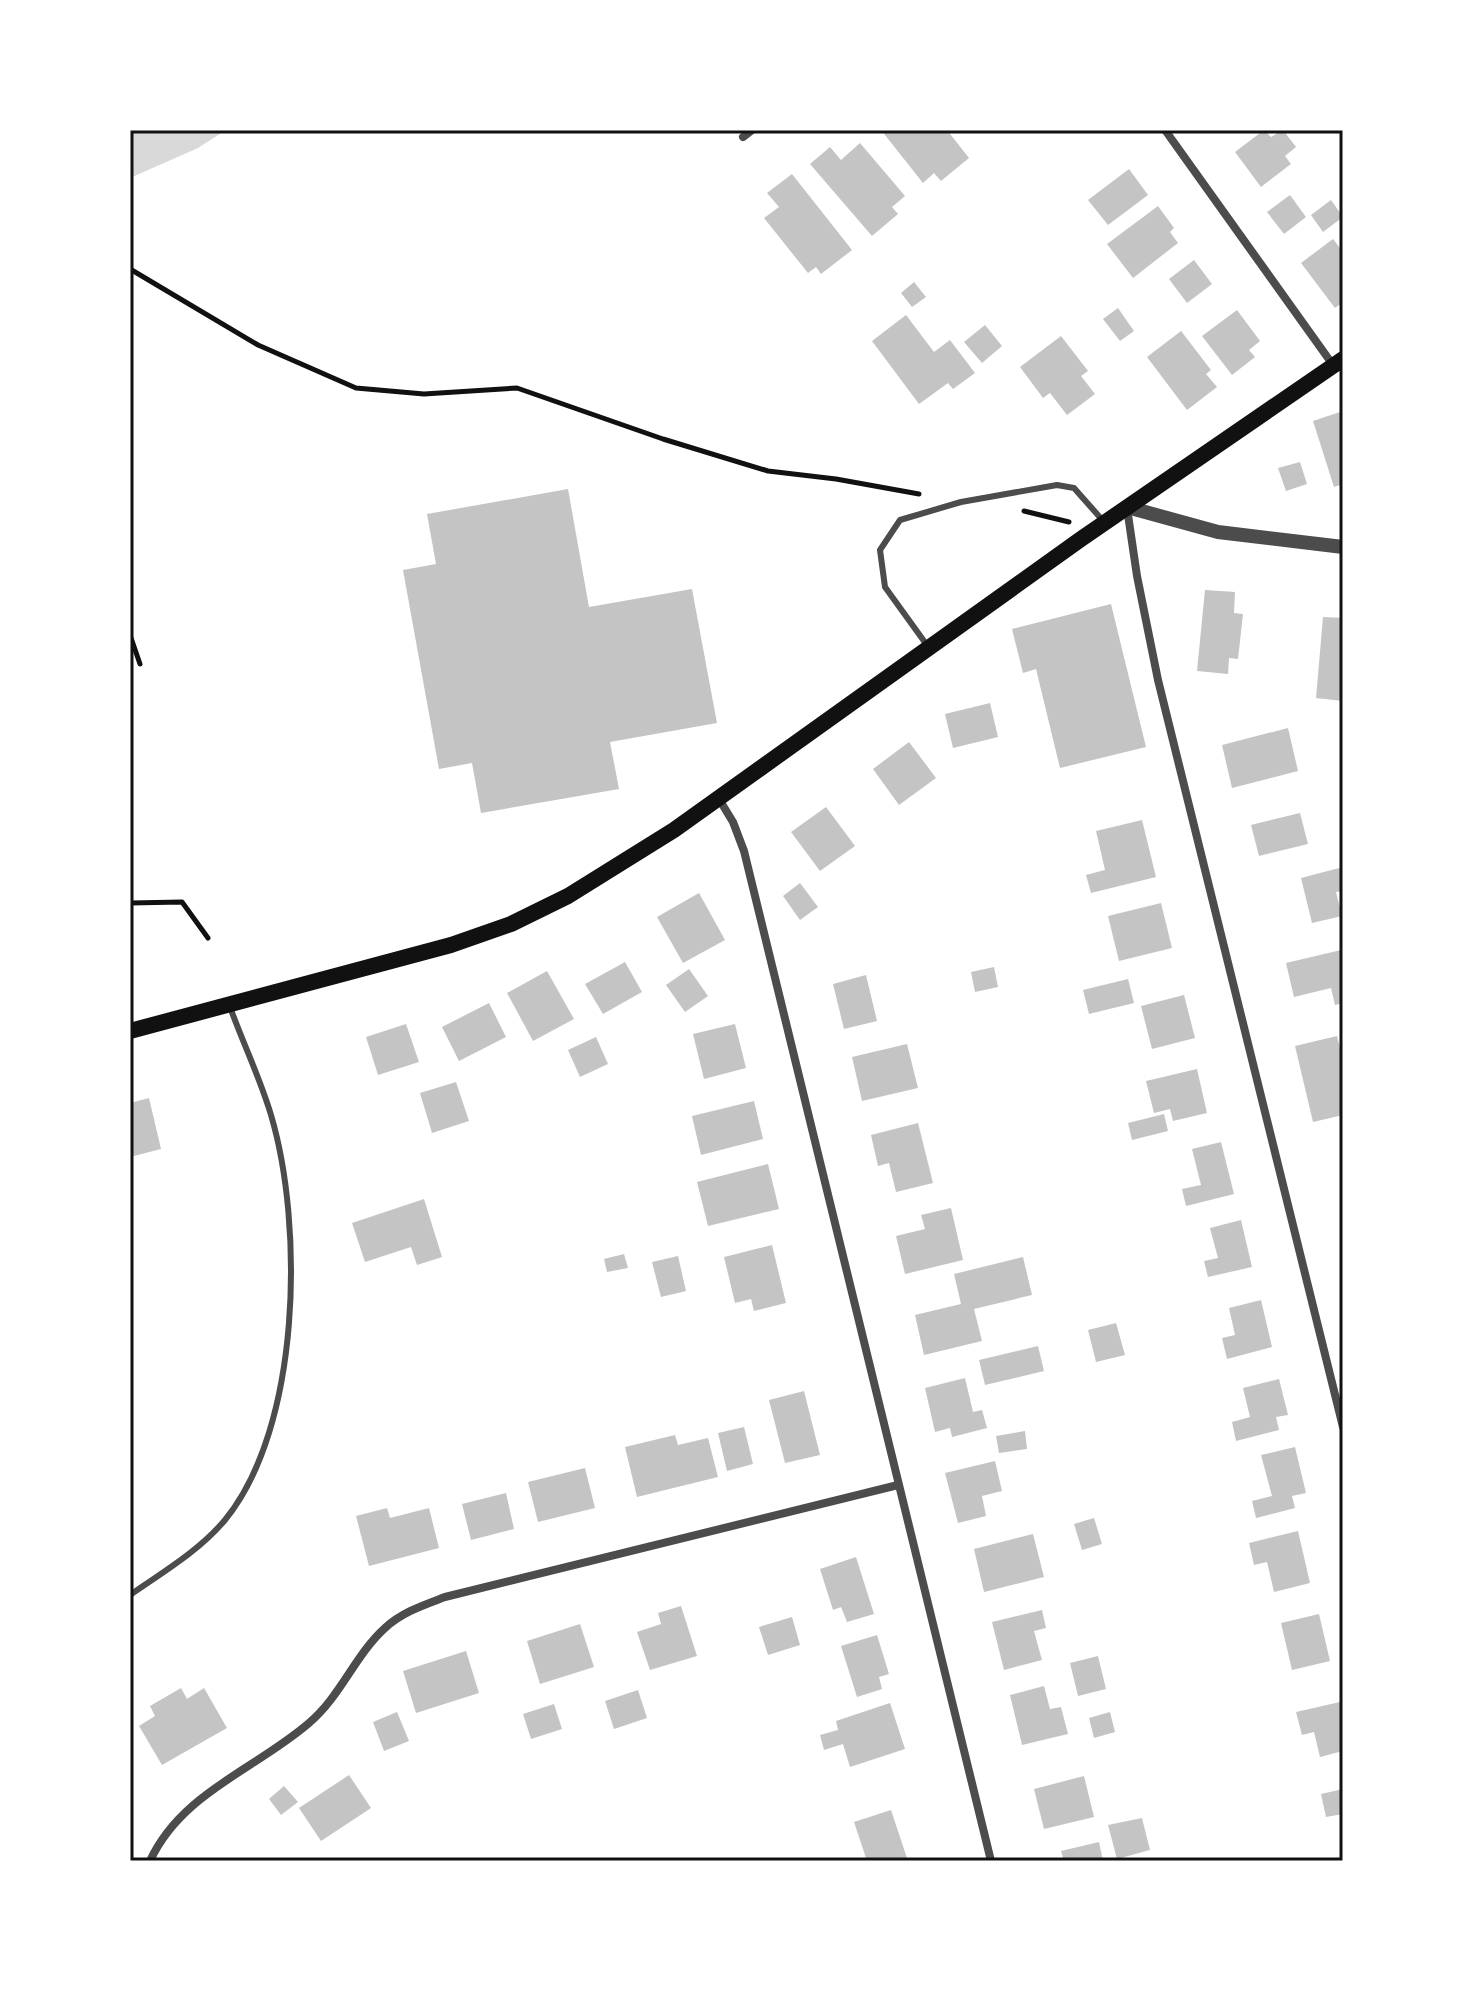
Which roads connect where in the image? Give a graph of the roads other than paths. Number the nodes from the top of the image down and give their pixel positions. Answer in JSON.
{"nodes":[{"id":1,"x":752,"y":130,"type":"edge"},
{"id":2,"x":1165,"y":130,"type":"edge"},
{"id":3,"x":743,"y":137,"type":"dead end"},
{"id":4,"x":1338,"y":362,"type":"edge"},
{"id":5,"x":1127,"y":507,"type":"junction"},
{"id":6,"x":1100,"y":526,"type":"junction"},
{"id":7,"x":1343,"y":547,"type":"edge"},
{"id":8,"x":929,"y":648,"type":"junction"},
{"id":9,"x":719,"y":798,"type":"junction"},
{"id":10,"x":229,"y":1006,"type":"junction"},
{"id":11,"x":130,"y":1031,"type":"edge"},
{"id":12,"x":1343,"y":1427,"type":"edge"},
{"id":13,"x":898,"y":1485,"type":"junction"},
{"id":14,"x":130,"y":1595,"type":"edge"},
{"id":15,"x":150,"y":1861,"type":"edge"},
{"id":16,"x":991,"y":1861,"type":"edge"}],
"edges":[{"from":1,"to":3,"type":"street"},
{"from":2,"to":4,"type":"street"},
{"from":4,"to":5,"type":"main road"},
{"from":5,"to":6,"type":"main road"},
{"from":5,"to":7,"type":"street"},
{"from":5,"to":12,"type":"street"},
{"from":6,"to":8,"type":"main road"},
{"from":6,"to":8,"type":"lane"},
{"from":8,"to":9,"type":"main road"},
{"from":9,"to":10,"type":"main road"},
{"from":9,"to":13,"type":"street"},
{"from":10,"to":11,"type":"main road"},
{"from":10,"to":14,"type":"lane"},
{"from":13,"to":15,"type":"street"},
{"from":13,"to":16,"type":"street"}]}
